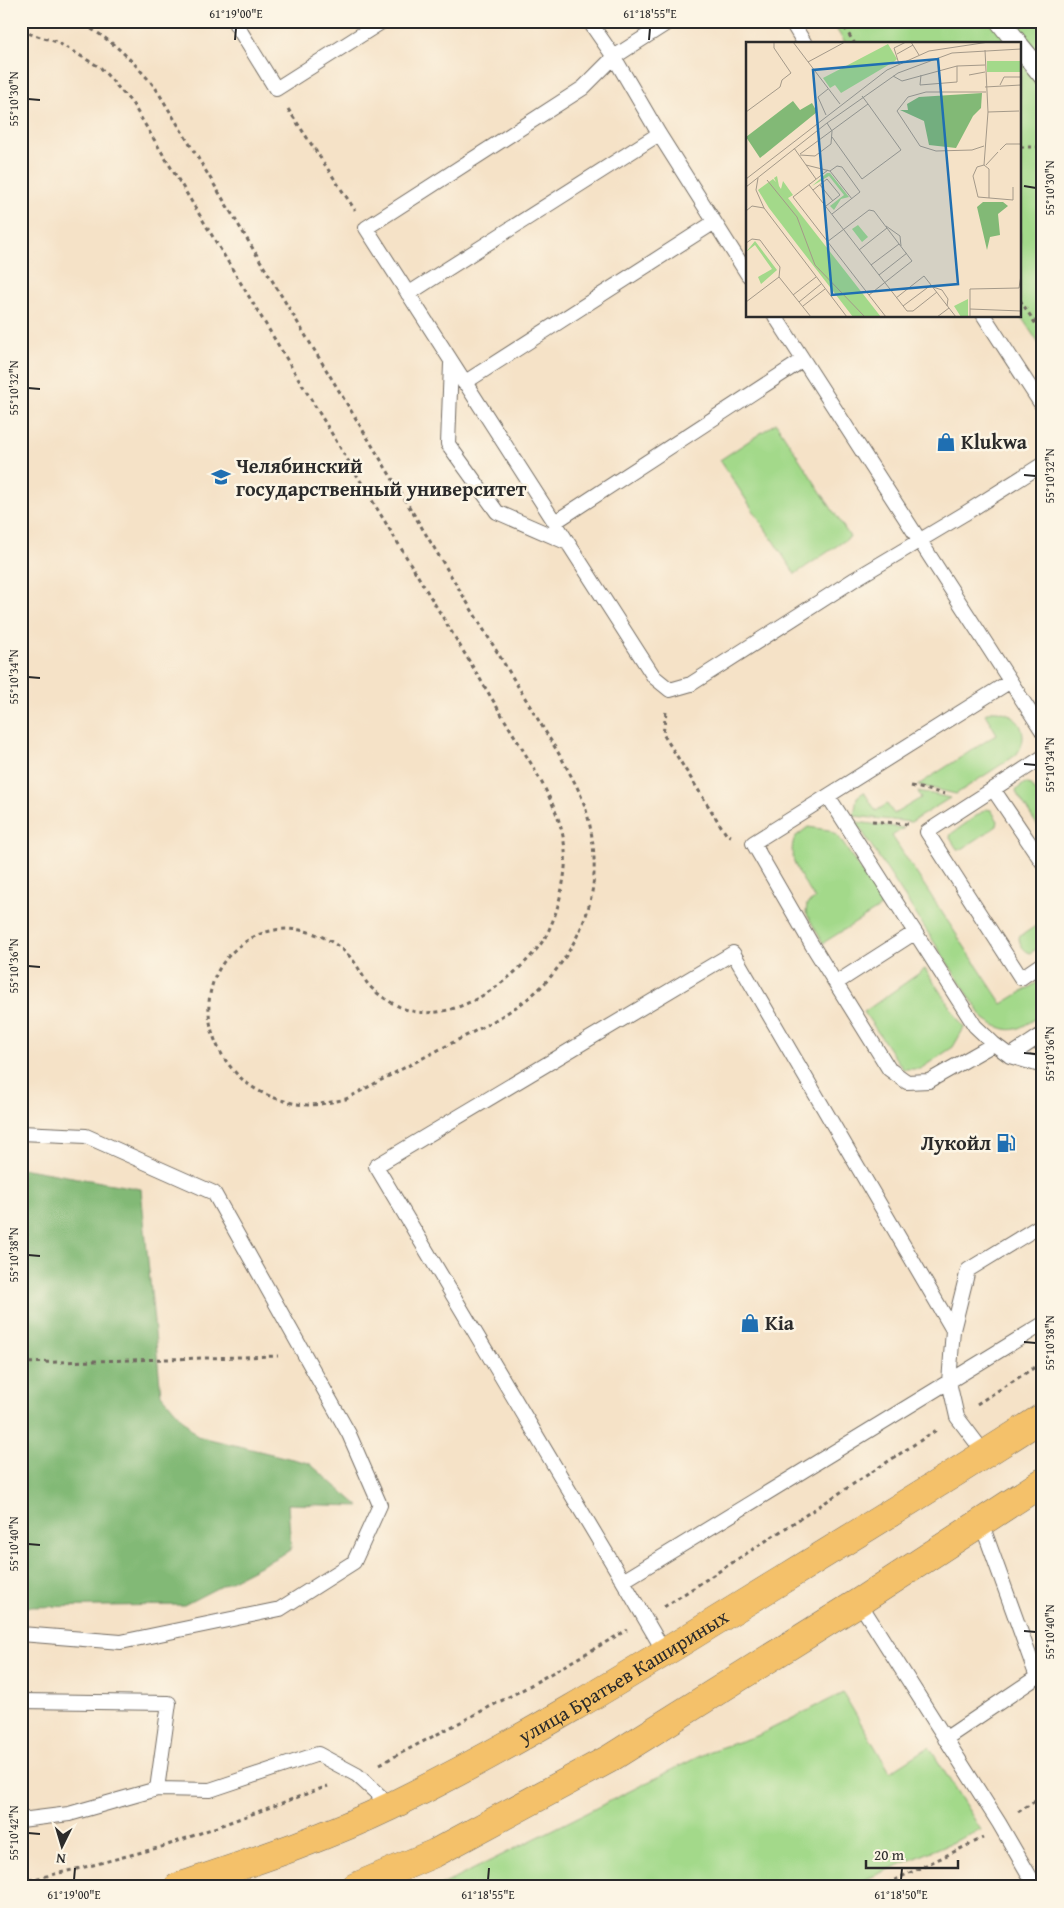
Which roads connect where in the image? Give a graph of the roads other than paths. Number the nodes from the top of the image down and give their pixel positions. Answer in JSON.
{"nodes":[{"id":1,"x":234,"y":21,"type":"edge"},
{"id":2,"x":382,"y":21,"type":"edge"},
{"id":3,"x":589,"y":21,"type":"edge"},
{"id":4,"x":670,"y":21,"type":"edge"},
{"id":5,"x":791,"y":21,"type":"edge"},
{"id":6,"x":1000,"y":21,"type":"edge"},
{"id":7,"x":804,"y":42,"type":"edge"},
{"id":8,"x":1016,"y":42,"type":"edge"},
{"id":9,"x":1022,"y":50,"type":"edge"},
{"id":10,"x":614,"y":57,"type":"junction"},
{"id":11,"x":1043,"y":76,"type":"edge"},
{"id":12,"x":659,"y":134,"type":"junction"},
{"id":13,"x":713,"y":223,"type":"junction"},
{"id":14,"x":746,"y":272,"type":"edge"},
{"id":15,"x":408,"y":294,"type":"junction"},
{"id":16,"x":776,"y":318,"type":"edge"},
{"id":17,"x":985,"y":318,"type":"edge"},
{"id":18,"x":803,"y":360,"type":"junction"},
{"id":19,"x":451,"y":364,"type":"junction"},
{"id":20,"x":464,"y":383,"type":"junction"},
{"id":21,"x":1043,"y":407,"type":"edge"},
{"id":22,"x":1043,"y":464,"type":"edge"},
{"id":23,"x":555,"y":522,"type":"junction"},
{"id":24,"x":920,"y":540,"type":"junction"},
{"id":25,"x":569,"y":543,"type":"junction"},
{"id":26,"x":1009,"y":682,"type":"junction"},
{"id":27,"x":1043,"y":732,"type":"edge"},
{"id":28,"x":1043,"y":757,"type":"edge"},
{"id":29,"x":993,"y":789,"type":"junction"},
{"id":30,"x":828,"y":796,"type":"junction"},
{"id":31,"x":1043,"y":863,"type":"edge"},
{"id":32,"x":914,"y":934,"type":"junction"},
{"id":33,"x":1043,"y":963,"type":"edge"},
{"id":34,"x":836,"y":983,"type":"junction"},
{"id":35,"x":1043,"y":1034,"type":"edge"},
{"id":36,"x":994,"y":1044,"type":"junction"},
{"id":37,"x":1010,"y":1056,"type":"junction"},
{"id":38,"x":1043,"y":1066,"type":"edge"},
{"id":39,"x":21,"y":1133,"type":"edge"},
{"id":40,"x":1043,"y":1224,"type":"edge"},
{"id":41,"x":1043,"y":1324,"type":"edge"},
{"id":42,"x":953,"y":1330,"type":"junction"},
{"id":43,"x":949,"y":1382,"type":"junction"},
{"id":44,"x":1043,"y":1417,"type":"edge"},
{"id":45,"x":985,"y":1454,"type":"junction"},
{"id":46,"x":1043,"y":1482,"type":"edge"},
{"id":47,"x":981,"y":1522,"type":"junction"},
{"id":48,"x":623,"y":1581,"type":"junction"},
{"id":49,"x":859,"y":1602,"type":"junction"},
{"id":50,"x":21,"y":1634,"type":"edge"},
{"id":51,"x":665,"y":1653,"type":"junction"},
{"id":52,"x":21,"y":1701,"type":"edge"},
{"id":53,"x":945,"y":1739,"type":"junction"},
{"id":54,"x":157,"y":1789,"type":"junction"},
{"id":55,"x":391,"y":1806,"type":"junction"},
{"id":56,"x":21,"y":1820,"type":"edge"},
{"id":57,"x":178,"y":1887,"type":"edge"},
{"id":58,"x":354,"y":1887,"type":"edge"},
{"id":59,"x":1036,"y":1887,"type":"edge"}],
"edges":[{"from":1,"to":2,"type":"lane"},
{"from":3,"to":10,"type":"lane"},
{"from":4,"to":10,"type":"lane"},
{"from":5,"to":7,"type":"lane"},
{"from":6,"to":8,"type":"street"},
{"from":9,"to":11,"type":"street"},
{"from":10,"to":12,"type":"lane"},
{"from":10,"to":15,"type":"lane"},
{"from":12,"to":13,"type":"lane"},
{"from":12,"to":15,"type":"lane"},
{"from":13,"to":14,"type":"lane"},
{"from":13,"to":20,"type":"lane"},
{"from":15,"to":19,"type":"lane"},
{"from":16,"to":18,"type":"lane"},
{"from":17,"to":21,"type":"lane"},
{"from":18,"to":23,"type":"lane"},
{"from":18,"to":24,"type":"lane"},
{"from":19,"to":20,"type":"lane"},
{"from":19,"to":25,"type":"lane"},
{"from":20,"to":23,"type":"lane"},
{"from":22,"to":24,"type":"lane"},
{"from":23,"to":25,"type":"lane"},
{"from":24,"to":25,"type":"lane"},
{"from":24,"to":26,"type":"lane"},
{"from":26,"to":27,"type":"lane"},
{"from":26,"to":30,"type":"lane"},
{"from":28,"to":29,"type":"lane"},
{"from":29,"to":31,"type":"lane"},
{"from":29,"to":33,"type":"lane"},
{"from":30,"to":32,"type":"lane"},
{"from":30,"to":34,"type":"lane"},
{"from":32,"to":34,"type":"lane"},
{"from":32,"to":36,"type":"lane"},
{"from":34,"to":36,"type":"lane"},
{"from":35,"to":37,"type":"lane"},
{"from":36,"to":37,"type":"lane"},
{"from":37,"to":38,"type":"lane"},
{"from":39,"to":50,"type":"lane"},
{"from":40,"to":42,"type":"lane"},
{"from":41,"to":43,"type":"lane"},
{"from":42,"to":43,"type":"lane"},
{"from":42,"to":48,"type":"lane"},
{"from":43,"to":45,"type":"lane"},
{"from":43,"to":48,"type":"lane"},
{"from":44,"to":45,"type":"main road","name":"улица Братьев Кашириных"},
{"from":45,"to":51,"type":"main road","name":"улица Братьев Кашириных"},
{"from":46,"to":47,"type":"main road"},
{"from":47,"to":49,"type":"main road"},
{"from":47,"to":53,"type":"lane"},
{"from":48,"to":51,"type":"lane"},
{"from":49,"to":53,"type":"lane"},
{"from":49,"to":58,"type":"main road"},
{"from":51,"to":55,"type":"main road","name":"улица Братьев Кашириных"},
{"from":52,"to":54,"type":"lane"},
{"from":53,"to":59,"type":"lane"},
{"from":54,"to":55,"type":"lane"},
{"from":54,"to":56,"type":"lane"},
{"from":55,"to":57,"type":"main road","name":"улица Братьев Кашириных"}]}
